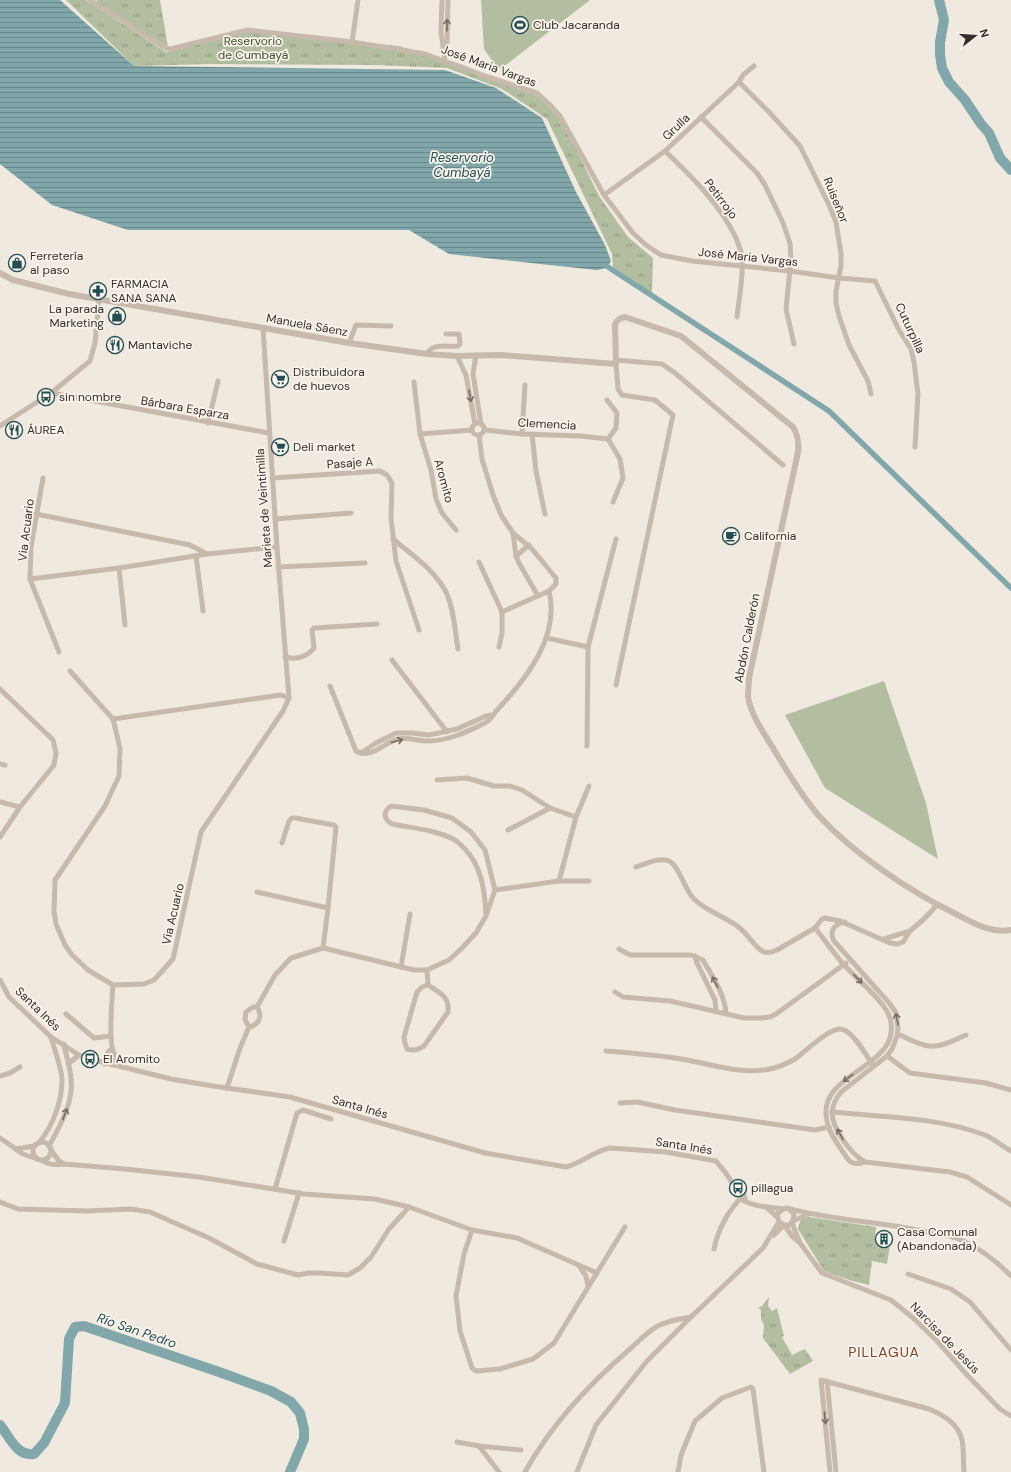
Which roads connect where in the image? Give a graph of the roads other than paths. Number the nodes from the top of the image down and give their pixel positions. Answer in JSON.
{"nodes":[{"id":1,"x":90,"y":0,"type":"edge"},
{"id":2,"x":358,"y":0,"type":"edge"},
{"id":3,"x":442,"y":0,"type":"edge"},
{"id":4,"x":448,"y":0,"type":"edge"},
{"id":5,"x":352,"y":42,"type":"junction"},
{"id":6,"x":444,"y":49,"type":"junction"},
{"id":7,"x":444,"y":61,"type":"junction"},
{"id":8,"x":754,"y":66,"type":"dead end"},
{"id":9,"x":739,"y":82,"type":"junction"},
{"id":10,"x":702,"y":117,"type":"junction"},
{"id":11,"x":665,"y":151,"type":"junction"},
{"id":12,"x":604,"y":195,"type":"junction"},
{"id":13,"x":742,"y":267,"type":"junction"},
{"id":14,"x":790,"y":271,"type":"junction"},
{"id":15,"x":0,"y":273,"type":"edge"},
{"id":16,"x":839,"y":278,"type":"junction"},
{"id":17,"x":99,"y":300,"type":"junction"},
{"id":18,"x":737,"y":317,"type":"dead end"},
{"id":19,"x":391,"y":326,"type":"dead end"},
{"id":20,"x":262,"y":328,"type":"junction"},
{"id":21,"x":446,"y":334,"type":"dead end"},
{"id":22,"x":349,"y":343,"type":"junction"},
{"id":23,"x":794,"y":344,"type":"dead end"},
{"id":24,"x":427,"y":354,"type":"junction"},
{"id":25,"x":476,"y":355,"type":"junction"},
{"id":26,"x":457,"y":356,"type":"junction"},
{"id":27,"x":617,"y":361,"type":"junction"},
{"id":28,"x":218,"y":381,"type":"dead end"},
{"id":29,"x":414,"y":382,"type":"dead end"},
{"id":30,"x":525,"y":385,"type":"dead end"},
{"id":31,"x":50,"y":394,"type":"junction"},
{"id":32,"x":871,"y":394,"type":"dead end"},
{"id":33,"x":607,"y":400,"type":"dead end"},
{"id":34,"x":208,"y":422,"type":"junction"},
{"id":35,"x":475,"y":424,"type":"junction"},
{"id":36,"x":481,"y":424,"type":"junction"},
{"id":37,"x":0,"y":426,"type":"edge"},
{"id":38,"x":472,"y":430,"type":"junction"},
{"id":39,"x":484,"y":430,"type":"junction"},
{"id":40,"x":268,"y":433,"type":"junction"},
{"id":41,"x":420,"y":434,"type":"junction"},
{"id":42,"x":522,"y":434,"type":"junction"},
{"id":43,"x":532,"y":434,"type":"junction"},
{"id":44,"x":480,"y":435,"type":"junction"},
{"id":45,"x":608,"y":440,"type":"junction"},
{"id":46,"x":915,"y":446,"type":"dead end"},
{"id":47,"x":783,"y":465,"type":"dead end"},
{"id":48,"x":44,"y":478,"type":"dead end"},
{"id":49,"x":272,"y":478,"type":"junction"},
{"id":50,"x":613,"y":502,"type":"dead end"},
{"id":51,"x":351,"y":513,"type":"dead end"},
{"id":52,"x":36,"y":514,"type":"junction"},
{"id":53,"x":546,"y":514,"type":"dead end"},
{"id":54,"x":275,"y":519,"type":"junction"},
{"id":55,"x":456,"y":530,"type":"dead end"},
{"id":56,"x":513,"y":533,"type":"junction"},
{"id":57,"x":393,"y":539,"type":"junction"},
{"id":58,"x":616,"y":540,"type":"dead end"},
{"id":59,"x":528,"y":545,"type":"junction"},
{"id":60,"x":277,"y":547,"type":"junction"},
{"id":61,"x":207,"y":554,"type":"junction"},
{"id":62,"x":196,"y":556,"type":"junction"},
{"id":63,"x":516,"y":556,"type":"junction"},
{"id":64,"x":480,"y":562,"type":"dead end"},
{"id":65,"x":365,"y":563,"type":"dead end"},
{"id":66,"x":278,"y":567,"type":"junction"},
{"id":67,"x":119,"y":568,"type":"junction"},
{"id":68,"x":30,"y":579,"type":"junction"},
{"id":69,"x":549,"y":591,"type":"junction"},
{"id":70,"x":538,"y":596,"type":"junction"},
{"id":71,"x":202,"y":611,"type":"dead end"},
{"id":72,"x":502,"y":612,"type":"junction"},
{"id":73,"x":377,"y":624,"type":"dead end"},
{"id":74,"x":125,"y":625,"type":"dead end"},
{"id":75,"x":419,"y":630,"type":"dead end"},
{"id":76,"x":546,"y":638,"type":"junction"},
{"id":77,"x":500,"y":647,"type":"dead end"},
{"id":78,"x":588,"y":647,"type":"junction"},
{"id":79,"x":458,"y":650,"type":"dead end"},
{"id":80,"x":59,"y":652,"type":"dead end"},
{"id":81,"x":285,"y":657,"type":"junction"},
{"id":82,"x":392,"y":660,"type":"dead end"},
{"id":83,"x":70,"y":672,"type":"dead end"},
{"id":84,"x":616,"y":685,"type":"dead end"},
{"id":85,"x":330,"y":686,"type":"dead end"},
{"id":86,"x":0,"y":689,"type":"edge"},
{"id":87,"x":289,"y":698,"type":"junction"},
{"id":88,"x":492,"y":715,"type":"junction"},
{"id":89,"x":113,"y":719,"type":"junction"},
{"id":90,"x":447,"y":732,"type":"junction"},
{"id":91,"x":587,"y":746,"type":"dead end"},
{"id":92,"x":361,"y":753,"type":"junction"},
{"id":93,"x":437,"y":780,"type":"dead end"},
{"id":94,"x":589,"y":786,"type":"dead end"},
{"id":95,"x":0,"y":802,"type":"edge"},
{"id":96,"x":20,"y":807,"type":"junction"},
{"id":97,"x":550,"y":808,"type":"junction"},
{"id":98,"x":576,"y":817,"type":"junction"},
{"id":99,"x":508,"y":830,"type":"dead end"},
{"id":100,"x":0,"y":837,"type":"edge"},
{"id":101,"x":282,"y":843,"type":"dead end"},
{"id":102,"x":636,"y":867,"type":"dead end"},
{"id":103,"x":559,"y":881,"type":"junction"},
{"id":104,"x":589,"y":881,"type":"dead end"},
{"id":105,"x":495,"y":890,"type":"junction"},
{"id":106,"x":257,"y":892,"type":"dead end"},
{"id":107,"x":937,"y":905,"type":"junction"},
{"id":108,"x":328,"y":908,"type":"junction"},
{"id":109,"x":410,"y":914,"type":"dead end"},
{"id":110,"x":486,"y":916,"type":"junction"},
{"id":111,"x":845,"y":922,"type":"junction"},
{"id":112,"x":815,"y":928,"type":"junction"},
{"id":113,"x":1011,"y":930,"type":"edge"},
{"id":114,"x":910,"y":931,"type":"junction"},
{"id":115,"x":884,"y":939,"type":"junction"},
{"id":116,"x":323,"y":948,"type":"junction"},
{"id":117,"x":619,"y":949,"type":"dead end"},
{"id":118,"x":695,"y":956,"type":"junction"},
{"id":119,"x":850,"y":961,"type":"junction"},
{"id":120,"x":844,"y":965,"type":"junction"},
{"id":121,"x":401,"y":967,"type":"junction"},
{"id":122,"x":426,"y":970,"type":"junction"},
{"id":123,"x":0,"y":980,"type":"edge"},
{"id":124,"x":113,"y":985,"type":"junction"},
{"id":125,"x":428,"y":985,"type":"junction"},
{"id":126,"x":615,"y":992,"type":"dead end"},
{"id":127,"x":257,"y":1007,"type":"junction"},
{"id":128,"x":716,"y":1011,"type":"junction"},
{"id":129,"x":66,"y":1014,"type":"dead end"},
{"id":130,"x":726,"y":1014,"type":"junction"},
{"id":131,"x":249,"y":1027,"type":"junction"},
{"id":132,"x":898,"y":1034,"type":"junction"},
{"id":133,"x":966,"y":1035,"type":"dead end"},
{"id":134,"x":111,"y":1036,"type":"junction"},
{"id":135,"x":51,"y":1037,"type":"junction"},
{"id":136,"x":64,"y":1044,"type":"junction"},
{"id":137,"x":112,"y":1049,"type":"junction"},
{"id":138,"x":606,"y":1051,"type":"dead end"},
{"id":139,"x":65,"y":1052,"type":"junction"},
{"id":140,"x":56,"y":1053,"type":"junction"},
{"id":141,"x":80,"y":1055,"type":"junction"},
{"id":142,"x":887,"y":1056,"type":"junction"},
{"id":143,"x":105,"y":1064,"type":"junction"},
{"id":144,"x":872,"y":1064,"type":"junction"},
{"id":145,"x":112,"y":1065,"type":"junction"},
{"id":146,"x":68,"y":1066,"type":"junction"},
{"id":147,"x":20,"y":1067,"type":"dead end"},
{"id":148,"x":60,"y":1069,"type":"junction"},
{"id":149,"x":0,"y":1076,"type":"edge"},
{"id":150,"x":227,"y":1088,"type":"junction"},
{"id":151,"x":61,"y":1090,"type":"junction"},
{"id":152,"x":1011,"y":1090,"type":"edge"},
{"id":153,"x":71,"y":1091,"type":"junction"},
{"id":154,"x":620,"y":1103,"type":"dead end"},
{"id":155,"x":832,"y":1112,"type":"junction"},
{"id":156,"x":331,"y":1119,"type":"dead end"},
{"id":157,"x":829,"y":1127,"type":"junction"},
{"id":158,"x":0,"y":1138,"type":"edge"},
{"id":159,"x":37,"y":1144,"type":"junction"},
{"id":160,"x":50,"y":1148,"type":"junction"},
{"id":161,"x":16,"y":1149,"type":"junction"},
{"id":162,"x":1011,"y":1151,"type":"edge"},
{"id":163,"x":40,"y":1160,"type":"junction"},
{"id":164,"x":865,"y":1162,"type":"junction"},
{"id":165,"x":64,"y":1164,"type":"junction"},
{"id":166,"x":275,"y":1189,"type":"junction"},
{"id":167,"x":299,"y":1193,"type":"junction"},
{"id":168,"x":743,"y":1197,"type":"junction"},
{"id":169,"x":0,"y":1202,"type":"edge"},
{"id":170,"x":1011,"y":1205,"type":"edge"},
{"id":171,"x":409,"y":1207,"type":"junction"},
{"id":172,"x":766,"y":1207,"type":"junction"},
{"id":173,"x":783,"y":1209,"type":"junction"},
{"id":174,"x":790,"y":1209,"type":"junction"},
{"id":175,"x":809,"y":1214,"type":"junction"},
{"id":176,"x":778,"y":1219,"type":"junction"},
{"id":177,"x":792,"y":1222,"type":"junction"},
{"id":178,"x":785,"y":1225,"type":"junction"},
{"id":179,"x":625,"y":1228,"type":"dead end"},
{"id":180,"x":472,"y":1230,"type":"junction"},
{"id":181,"x":770,"y":1239,"type":"junction"},
{"id":182,"x":284,"y":1241,"type":"dead end"},
{"id":183,"x":800,"y":1243,"type":"junction"},
{"id":184,"x":714,"y":1249,"type":"dead end"},
{"id":185,"x":579,"y":1265,"type":"junction"},
{"id":186,"x":597,"y":1273,"type":"junction"},
{"id":187,"x":908,"y":1274,"type":"dead end"},
{"id":188,"x":1011,"y":1276,"type":"edge"},
{"id":189,"x":588,"y":1286,"type":"junction"},
{"id":190,"x":691,"y":1317,"type":"junction"},
{"id":191,"x":1011,"y":1350,"type":"edge"},
{"id":192,"x":824,"y":1380,"type":"junction"},
{"id":193,"x":1011,"y":1416,"type":"edge"},
{"id":194,"x":457,"y":1442,"type":"dead end"},
{"id":195,"x":479,"y":1446,"type":"junction"},
{"id":196,"x":521,"y":1450,"type":"dead end"},
{"id":197,"x":964,"y":1471,"type":"dead end"},
{"id":198,"x":499,"y":1472,"type":"edge"},
{"id":199,"x":525,"y":1472,"type":"edge"},
{"id":200,"x":577,"y":1472,"type":"edge"},
{"id":201,"x":678,"y":1472,"type":"edge"},
{"id":202,"x":764,"y":1472,"type":"edge"},
{"id":203,"x":830,"y":1472,"type":"edge"},
{"id":204,"x":836,"y":1472,"type":"edge"}],
"edges":[{"from":1,"to":5,"type":"street","name":"José Maria Vargas"},
{"from":2,"to":5,"type":"street"},
{"from":3,"to":6,"type":"street"},
{"from":6,"to":4,"type":"street","one_way":true},
{"from":5,"to":7,"type":"street","name":"José Maria Vargas"},
{"from":6,"to":7,"type":"street"},
{"from":7,"to":12,"type":"street","name":"José Maria Vargas"},
{"from":8,"to":9,"type":"street","name":"Grulla"},
{"from":9,"to":10,"type":"street","name":"Grulla"},
{"from":9,"to":16,"type":"street","name":"Ruiseñor"},
{"from":10,"to":11,"type":"street","name":"Grulla"},
{"from":10,"to":14,"type":"street"},
{"from":11,"to":12,"type":"street","name":"Grulla"},
{"from":11,"to":13,"type":"street","name":"Petirrojo"},
{"from":12,"to":13,"type":"street","name":"José Maria Vargas"},
{"from":13,"to":14,"type":"street","name":"José Maria Vargas"},
{"from":13,"to":18,"type":"street","name":"Petirrojo"},
{"from":14,"to":16,"type":"street","name":"José Maria Vargas"},
{"from":14,"to":23,"type":"street"},
{"from":15,"to":17,"type":"street","name":"Manuela Sáenz"},
{"from":16,"to":32,"type":"street","name":"Ruiseñor"},
{"from":16,"to":46,"type":"street","name":"Cuturpilla"},
{"from":17,"to":20,"type":"street","name":"Manuela Sáenz"},
{"from":17,"to":31,"type":"street"},
{"from":19,"to":22,"type":"street"},
{"from":20,"to":22,"type":"street","name":"Manuela Sáenz"},
{"from":20,"to":40,"type":"street","name":"Marieta de Veintimilla"},
{"from":21,"to":24,"type":"street"},
{"from":22,"to":24,"type":"street","name":"Manuela Sáenz"},
{"from":24,"to":26,"type":"street","name":"Manuela Sáenz"},
{"from":25,"to":26,"type":"street","name":"Manuela Sáenz"},
{"from":25,"to":27,"type":"street","name":"Manuela Sáenz"},
{"from":25,"to":36,"type":"street"},
{"from":26,"to":35,"type":"street","one_way":true},
{"from":27,"to":47,"type":"street"},
{"from":27,"to":84,"type":"street"},
{"from":27,"to":107,"type":"street","name":"Abdón Calderón"},
{"from":28,"to":34,"type":"street"},
{"from":29,"to":41,"type":"street","name":"Aromito"},
{"from":30,"to":42,"type":"street"},
{"from":31,"to":34,"type":"street","name":"Bárbara Esparza"},
{"from":31,"to":37,"type":"street"},
{"from":33,"to":45,"type":"street"},
{"from":34,"to":40,"type":"street","name":"Bárbara Esparza"},
{"from":35,"to":36,"type":"street"},
{"from":35,"to":38,"type":"street"},
{"from":36,"to":39,"type":"street"},
{"from":38,"to":41,"type":"street"},
{"from":38,"to":44,"type":"street"},
{"from":39,"to":42,"type":"street","name":"Clemencia"},
{"from":39,"to":44,"type":"street"},
{"from":40,"to":49,"type":"street","name":"Marieta de Veintimilla"},
{"from":41,"to":55,"type":"street","name":"Aromito"},
{"from":42,"to":43,"type":"street","name":"Clemencia"},
{"from":43,"to":45,"type":"street","name":"Clemencia"},
{"from":43,"to":53,"type":"street"},
{"from":44,"to":56,"type":"street"},
{"from":45,"to":50,"type":"street"},
{"from":48,"to":52,"type":"street","name":"Via Acuario"},
{"from":49,"to":54,"type":"street","name":"Marieta de Veintimilla"},
{"from":49,"to":57,"type":"street","name":"Pasaje A"},
{"from":51,"to":54,"type":"street"},
{"from":52,"to":61,"type":"street"},
{"from":52,"to":68,"type":"street","name":"Via Acuario"},
{"from":54,"to":60,"type":"street","name":"Marieta de Veintimilla"},
{"from":56,"to":59,"type":"street"},
{"from":56,"to":63,"type":"street"},
{"from":57,"to":75,"type":"street","name":"Pasaje A"},
{"from":57,"to":79,"type":"street"},
{"from":58,"to":78,"type":"street"},
{"from":59,"to":63,"type":"street"},
{"from":59,"to":69,"type":"street"},
{"from":60,"to":61,"type":"street"},
{"from":60,"to":66,"type":"street","name":"Marieta de Veintimilla"},
{"from":61,"to":62,"type":"street"},
{"from":62,"to":67,"type":"street"},
{"from":62,"to":71,"type":"street"},
{"from":63,"to":70,"type":"street"},
{"from":64,"to":72,"type":"street"},
{"from":65,"to":66,"type":"street"},
{"from":66,"to":81,"type":"street","name":"Marieta de Veintimilla"},
{"from":67,"to":68,"type":"street"},
{"from":67,"to":74,"type":"street"},
{"from":68,"to":80,"type":"street","name":"Via Acuario"},
{"from":69,"to":70,"type":"street"},
{"from":69,"to":76,"type":"street"},
{"from":70,"to":72,"type":"street"},
{"from":72,"to":77,"type":"street"},
{"from":73,"to":81,"type":"street"},
{"from":76,"to":78,"type":"street"},
{"from":76,"to":88,"type":"street"},
{"from":78,"to":91,"type":"street"},
{"from":81,"to":87,"type":"street","name":"Marieta de Veintimilla"},
{"from":82,"to":90,"type":"street"},
{"from":83,"to":89,"type":"street"},
{"from":85,"to":92,"type":"street"},
{"from":86,"to":96,"type":"street"},
{"from":87,"to":89,"type":"street"},
{"from":87,"to":124,"type":"street","name":"Via Acuario"},
{"from":88,"to":90,"type":"street"},
{"from":92,"to":88,"type":"street","one_way":true},
{"from":89,"to":124,"type":"street"},
{"from":90,"to":92,"type":"street"},
{"from":93,"to":97,"type":"street"},
{"from":94,"to":98,"type":"street"},
{"from":95,"to":96,"type":"street"},
{"from":96,"to":100,"type":"street"},
{"from":97,"to":98,"type":"street"},
{"from":97,"to":99,"type":"street"},
{"from":98,"to":103,"type":"street"},
{"from":101,"to":108,"type":"street"},
{"from":102,"to":112,"type":"street"},
{"from":103,"to":104,"type":"street"},
{"from":103,"to":105,"type":"street"},
{"from":105,"to":110,"type":"street"},
{"from":105,"to":110,"type":"street"},
{"from":106,"to":108,"type":"street"},
{"from":107,"to":113,"type":"street","name":"Abdón Calderón"},
{"from":107,"to":114,"type":"street"},
{"from":108,"to":116,"type":"street"},
{"from":109,"to":121,"type":"street"},
{"from":110,"to":122,"type":"street"},
{"from":111,"to":112,"type":"street"},
{"from":111,"to":115,"type":"street"},
{"from":111,"to":119,"type":"street"},
{"from":112,"to":120,"type":"street"},
{"from":114,"to":115,"type":"street"},
{"from":114,"to":115,"type":"street"},
{"from":116,"to":121,"type":"street"},
{"from":116,"to":127,"type":"street"},
{"from":117,"to":118,"type":"street"},
{"from":118,"to":128,"type":"street"},
{"from":130,"to":118,"type":"street","one_way":true},
{"from":119,"to":120,"type":"street"},
{"from":132,"to":119,"type":"street","one_way":true},
{"from":120,"to":130,"type":"street"},
{"from":120,"to":144,"type":"street","one_way":true},
{"from":121,"to":122,"type":"street"},
{"from":122,"to":125,"type":"street"},
{"from":123,"to":135,"type":"street","name":"Santa Inés"},
{"from":124,"to":134,"type":"street"},
{"from":125,"to":125,"type":"street"},
{"from":126,"to":128,"type":"street"},
{"from":127,"to":131,"type":"street"},
{"from":127,"to":131,"type":"street"},
{"from":128,"to":130,"type":"street"},
{"from":129,"to":134,"type":"street"},
{"from":131,"to":150,"type":"street"},
{"from":132,"to":133,"type":"street"},
{"from":132,"to":142,"type":"street"},
{"from":134,"to":137,"type":"street"},
{"from":135,"to":136,"type":"street","name":"Santa Inés"},
{"from":135,"to":140,"type":"street"},
{"from":136,"to":139,"type":"street"},
{"from":136,"to":141,"type":"street","name":"Santa Inés"},
{"from":137,"to":143,"type":"street"},
{"from":137,"to":145,"type":"street"},
{"from":138,"to":144,"type":"street"},
{"from":139,"to":140,"type":"street"},
{"from":139,"to":146,"type":"street"},
{"from":140,"to":148,"type":"street"},
{"from":141,"to":143,"type":"street","name":"Santa Inés"},
{"from":141,"to":146,"type":"street"},
{"from":142,"to":144,"type":"street"},
{"from":142,"to":152,"type":"street"},
{"from":143,"to":145,"type":"street","name":"Santa Inés"},
{"from":144,"to":155,"type":"street"},
{"from":144,"to":157,"type":"street","one_way":true},
{"from":145,"to":150,"type":"street","name":"Santa Inés"},
{"from":146,"to":148,"type":"street"},
{"from":146,"to":153,"type":"street"},
{"from":147,"to":149,"type":"street"},
{"from":148,"to":151,"type":"street"},
{"from":150,"to":168,"type":"street","name":"Santa Inés"},
{"from":151,"to":153,"type":"street"},
{"from":151,"to":159,"type":"street"},
{"from":160,"to":153,"type":"street","one_way":true},
{"from":154,"to":157,"type":"street"},
{"from":155,"to":162,"type":"street"},
{"from":164,"to":155,"type":"street","one_way":true},
{"from":156,"to":166,"type":"street"},
{"from":157,"to":164,"type":"street"},
{"from":158,"to":161,"type":"street"},
{"from":159,"to":160,"type":"street"},
{"from":159,"to":161,"type":"street"},
{"from":159,"to":163,"type":"street"},
{"from":160,"to":163,"type":"street"},
{"from":160,"to":165,"type":"street"},
{"from":161,"to":163,"type":"street"},
{"from":163,"to":165,"type":"street"},
{"from":164,"to":170,"type":"street"},
{"from":165,"to":166,"type":"street"},
{"from":166,"to":167,"type":"street"},
{"from":167,"to":171,"type":"street"},
{"from":167,"to":182,"type":"street"},
{"from":168,"to":172,"type":"street","name":"Santa Inés"},
{"from":168,"to":184,"type":"street"},
{"from":169,"to":171,"type":"street"},
{"from":171,"to":180,"type":"street"},
{"from":172,"to":173,"type":"street","name":"Santa Inés"},
{"from":172,"to":176,"type":"street","name":"Santa Inés"},
{"from":173,"to":174,"type":"street"},
{"from":173,"to":176,"type":"street"},
{"from":174,"to":175,"type":"street"},
{"from":174,"to":177,"type":"street"},
{"from":175,"to":177,"type":"street"},
{"from":175,"to":188,"type":"street"},
{"from":176,"to":178,"type":"street"},
{"from":176,"to":181,"type":"street"},
{"from":177,"to":178,"type":"street"},
{"from":177,"to":183,"type":"street","name":"Narcisa de Jesús"},
{"from":178,"to":181,"type":"street"},
{"from":178,"to":183,"type":"street"},
{"from":179,"to":186,"type":"street"},
{"from":180,"to":185,"type":"street"},
{"from":180,"to":189,"type":"street"},
{"from":181,"to":190,"type":"street"},
{"from":183,"to":193,"type":"street","name":"Narcisa de Jesús"},
{"from":185,"to":186,"type":"street"},
{"from":185,"to":189,"type":"street"},
{"from":186,"to":189,"type":"street"},
{"from":187,"to":191,"type":"street"},
{"from":190,"to":199,"type":"street"},
{"from":190,"to":200,"type":"street"},
{"from":192,"to":197,"type":"street"},
{"from":192,"to":203,"type":"street","one_way":true},
{"from":192,"to":204,"type":"street"},
{"from":194,"to":195,"type":"street"},
{"from":195,"to":196,"type":"street"},
{"from":195,"to":198,"type":"street"},
{"from":201,"to":202,"type":"street"}]}
